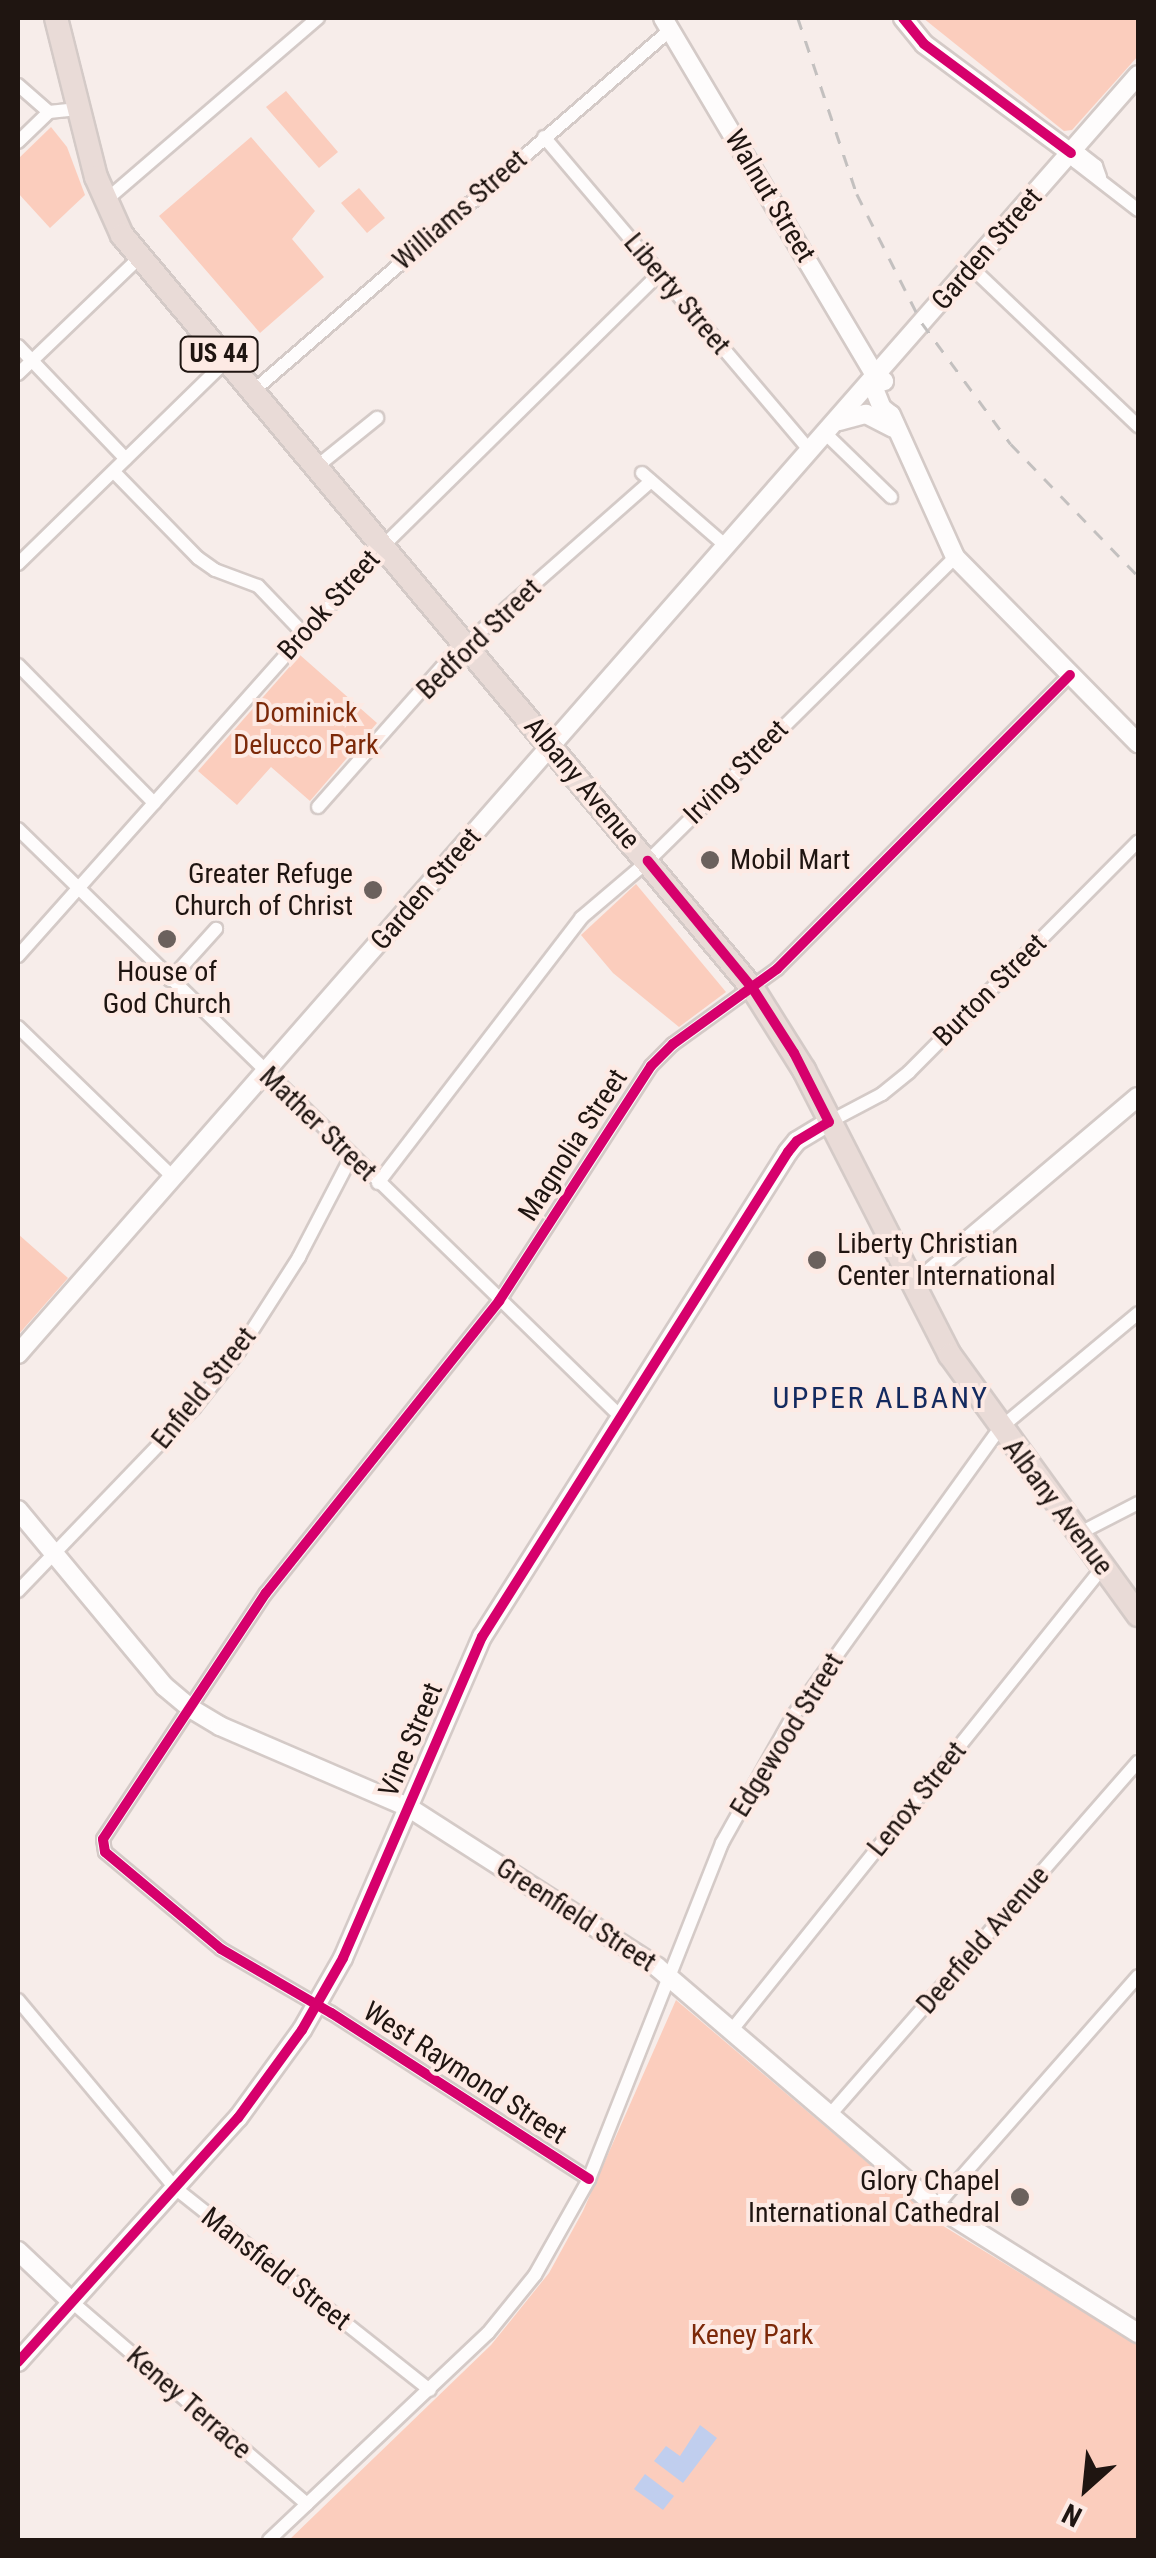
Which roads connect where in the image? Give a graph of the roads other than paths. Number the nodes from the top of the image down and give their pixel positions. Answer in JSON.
{"nodes":[{"id":1,"x":56,"y":18,"type":"edge"},
{"id":2,"x":318,"y":18,"type":"edge"},
{"id":3,"x":903,"y":18,"type":"edge"},
{"id":4,"x":666,"y":24,"type":"edge"},
{"id":5,"x":1138,"y":76,"type":"edge"},
{"id":6,"x":18,"y":85,"type":"edge"},
{"id":7,"x":78,"y":109,"type":"junction"},
{"id":8,"x":48,"y":112,"type":"junction"},
{"id":9,"x":544,"y":138,"type":"junction"},
{"id":10,"x":18,"y":142,"type":"edge"},
{"id":11,"x":1071,"y":153,"type":"junction"},
{"id":12,"x":105,"y":200,"type":"junction"},
{"id":13,"x":1138,"y":210,"type":"edge"},
{"id":14,"x":139,"y":258,"type":"junction"},
{"id":15,"x":971,"y":267,"type":"junction"},
{"id":16,"x":660,"y":273,"type":"junction"},
{"id":17,"x":18,"y":346,"type":"edge"},
{"id":18,"x":32,"y":361,"type":"junction"},
{"id":19,"x":225,"y":362,"type":"junction"},
{"id":20,"x":18,"y":374,"type":"edge"},
{"id":21,"x":875,"y":375,"type":"junction"},
{"id":22,"x":251,"y":393,"type":"junction"},
{"id":23,"x":377,"y":418,"type":"dead end"},
{"id":24,"x":1138,"y":426,"type":"edge"},
{"id":25,"x":830,"y":428,"type":"junction"},
{"id":26,"x":899,"y":434,"type":"junction"},
{"id":27,"x":810,"y":451,"type":"junction"},
{"id":28,"x":126,"y":460,"type":"junction"},
{"id":29,"x":315,"y":468,"type":"junction"},
{"id":30,"x":114,"y":472,"type":"junction"},
{"id":31,"x":891,"y":496,"type":"dead end"},
{"id":32,"x":382,"y":546,"type":"junction"},
{"id":33,"x":726,"y":546,"type":"junction"},
{"id":34,"x":955,"y":557,"type":"junction"},
{"id":35,"x":18,"y":564,"type":"edge"},
{"id":36,"x":302,"y":633,"type":"junction"},
{"id":37,"x":465,"y":645,"type":"junction"},
{"id":38,"x":18,"y":665,"type":"edge"},
{"id":39,"x":1070,"y":675,"type":"junction"},
{"id":40,"x":1138,"y":743,"type":"edge"},
{"id":41,"x":552,"y":746,"type":"junction"},
{"id":42,"x":154,"y":803,"type":"junction"},
{"id":43,"x":318,"y":807,"type":"dead end"},
{"id":44,"x":18,"y":828,"type":"edge"},
{"id":45,"x":1138,"y":840,"type":"edge"},
{"id":46,"x":648,"y":861,"type":"junction"},
{"id":47,"x":78,"y":889,"type":"junction"},
{"id":48,"x":216,"y":929,"type":"dead end"},
{"id":49,"x":18,"y":956,"type":"edge"},
{"id":50,"x":170,"y":980,"type":"junction"},
{"id":51,"x":754,"y":989,"type":"junction"},
{"id":52,"x":18,"y":1027,"type":"edge"},
{"id":53,"x":265,"y":1072,"type":"junction"},
{"id":54,"x":1138,"y":1097,"type":"edge"},
{"id":55,"x":828,"y":1122,"type":"junction"},
{"id":56,"x":351,"y":1156,"type":"junction"},
{"id":57,"x":174,"y":1178,"type":"junction"},
{"id":58,"x":378,"y":1183,"type":"junction"},
{"id":59,"x":914,"y":1286,"type":"junction"},
{"id":60,"x":499,"y":1301,"type":"junction"},
{"id":61,"x":1138,"y":1313,"type":"edge"},
{"id":62,"x":18,"y":1354,"type":"edge"},
{"id":63,"x":621,"y":1418,"type":"junction"},
{"id":64,"x":999,"y":1429,"type":"junction"},
{"id":65,"x":1138,"y":1502,"type":"edge"},
{"id":66,"x":18,"y":1510,"type":"edge"},
{"id":67,"x":1078,"y":1534,"type":"junction"},
{"id":68,"x":55,"y":1553,"type":"junction"},
{"id":69,"x":1104,"y":1566,"type":"junction"},
{"id":70,"x":18,"y":1591,"type":"edge"},
{"id":71,"x":1138,"y":1614,"type":"edge"},
{"id":72,"x":190,"y":1708,"type":"junction"},
{"id":73,"x":1138,"y":1762,"type":"edge"},
{"id":74,"x":408,"y":1807,"type":"junction"},
{"id":75,"x":101,"y":1845,"type":"joint"},
{"id":76,"x":1138,"y":1976,"type":"edge"},
{"id":77,"x":670,"y":1977,"type":"junction"},
{"id":78,"x":18,"y":2000,"type":"edge"},
{"id":79,"x":317,"y":2005,"type":"junction"},
{"id":80,"x":731,"y":2032,"type":"junction"},
{"id":81,"x":828,"y":2117,"type":"junction"},
{"id":82,"x":589,"y":2179,"type":"junction"},
{"id":83,"x":174,"y":2188,"type":"junction"},
{"id":84,"x":936,"y":2206,"type":"junction"},
{"id":85,"x":18,"y":2250,"type":"edge"},
{"id":86,"x":72,"y":2302,"type":"junction"},
{"id":87,"x":1138,"y":2333,"type":"edge"},
{"id":88,"x":18,"y":2362,"type":"edge"},
{"id":89,"x":430,"y":2390,"type":"junction"},
{"id":90,"x":307,"y":2504,"type":"junction"},
{"id":91,"x":270,"y":2540,"type":"edge"}],
"edges":[{"from":1,"to":7,"type":"highway","name":"Albany Avenue","number":"US 44"},
{"from":2,"to":12,"type":"street"},
{"from":3,"to":11,"type":"street"},
{"from":4,"to":9,"type":"street","name":"Williams Street"},
{"from":4,"to":21,"type":"street","name":"Walnut Street"},
{"from":5,"to":11,"type":"street","name":"Garden Street"},
{"from":6,"to":8,"type":"street"},
{"from":7,"to":8,"type":"street"},
{"from":7,"to":12,"type":"highway","name":"Albany Avenue","number":"US 44"},
{"from":8,"to":10,"type":"street"},
{"from":9,"to":16,"type":"street","name":"Liberty Street"},
{"from":9,"to":22,"type":"street","name":"Williams Street"},
{"from":11,"to":13,"type":"street"},
{"from":11,"to":15,"type":"street","name":"Garden Street"},
{"from":12,"to":14,"type":"highway","name":"Albany Avenue","number":"US 44"},
{"from":14,"to":18,"type":"street"},
{"from":14,"to":19,"type":"highway","name":"Albany Avenue","number":"US 44"},
{"from":15,"to":21,"type":"street","name":"Garden Street"},
{"from":15,"to":24,"type":"street"},
{"from":16,"to":27,"type":"street","name":"Liberty Street"},
{"from":16,"to":32,"type":"street","name":"Brook Street"},
{"from":17,"to":18,"type":"street"},
{"from":18,"to":20,"type":"street"},
{"from":18,"to":28,"type":"street"},
{"from":19,"to":22,"type":"highway","name":"Albany Avenue","number":"US 44"},
{"from":19,"to":28,"type":"street"},
{"from":21,"to":25,"type":"street","name":"Garden Street"},
{"from":21,"to":26,"type":"street","name":"Walnut Street"},
{"from":22,"to":29,"type":"highway","name":"Albany Avenue","number":"US 44"},
{"from":23,"to":29,"type":"street"},
{"from":25,"to":26,"type":"street"},
{"from":25,"to":27,"type":"street","name":"Garden Street"},
{"from":25,"to":31,"type":"street"},
{"from":26,"to":34,"type":"street","name":"Walnut Street"},
{"from":27,"to":33,"type":"street","name":"Garden Street"},
{"from":28,"to":30,"type":"street"},
{"from":29,"to":32,"type":"highway","name":"Albany Avenue","number":"US 44"},
{"from":30,"to":35,"type":"street"},
{"from":30,"to":36,"type":"street"},
{"from":32,"to":36,"type":"street","name":"Brook Street"},
{"from":32,"to":37,"type":"highway","name":"Albany Avenue","number":"US 44"},
{"from":33,"to":37,"type":"street","name":"Bedford Street"},
{"from":33,"to":41,"type":"street","name":"Garden Street"},
{"from":34,"to":39,"type":"street","name":"Walnut Street"},
{"from":34,"to":46,"type":"street","name":"Irving Street"},
{"from":36,"to":42,"type":"street","name":"Brook Street"},
{"from":37,"to":41,"type":"highway","name":"Albany Avenue","number":"US 44"},
{"from":37,"to":43,"type":"street","name":"Bedford Street"},
{"from":38,"to":42,"type":"street"},
{"from":39,"to":40,"type":"street","name":"Walnut Street"},
{"from":39,"to":51,"type":"street","name":"Magnolia Street"},
{"from":41,"to":46,"type":"highway","name":"Albany Avenue","number":"US 44"},
{"from":41,"to":53,"type":"street","name":"Garden Street"},
{"from":42,"to":47,"type":"street","name":"Brook Street"},
{"from":44,"to":47,"type":"street","name":"Mather Street"},
{"from":45,"to":55,"type":"street","name":"Burton Street"},
{"from":46,"to":51,"type":"highway","name":"Albany Avenue","number":"US 44"},
{"from":46,"to":58,"type":"street","name":"Irving Street"},
{"from":47,"to":49,"type":"street","name":"Brook Street"},
{"from":47,"to":50,"type":"street","name":"Mather Street"},
{"from":48,"to":50,"type":"street"},
{"from":50,"to":53,"type":"street","name":"Mather Street"},
{"from":51,"to":55,"type":"highway","name":"Albany Avenue","number":"US 44"},
{"from":51,"to":60,"type":"street","name":"Magnolia Street"},
{"from":52,"to":57,"type":"street"},
{"from":53,"to":56,"type":"street","name":"Mather Street"},
{"from":53,"to":57,"type":"street","name":"Garden Street"},
{"from":54,"to":59,"type":"street"},
{"from":55,"to":59,"type":"highway","name":"Albany Avenue","number":"US 44"},
{"from":55,"to":63,"type":"street","name":"Vine Street"},
{"from":56,"to":58,"type":"street","name":"Mather Street"},
{"from":56,"to":68,"type":"street","name":"Enfield Street"},
{"from":57,"to":62,"type":"street","name":"Garden Street"},
{"from":58,"to":60,"type":"street","name":"Mather Street"},
{"from":59,"to":64,"type":"highway","name":"Albany Avenue","number":"US 44"},
{"from":60,"to":63,"type":"street","name":"Mather Street"},
{"from":60,"to":72,"type":"street","name":"Magnolia Street"},
{"from":61,"to":64,"type":"street","name":"Edgewood Street"},
{"from":63,"to":74,"type":"street","name":"Vine Street"},
{"from":64,"to":67,"type":"highway","name":"Albany Avenue","number":"US 44"},
{"from":64,"to":77,"type":"street","name":"Edgewood Street"},
{"from":65,"to":67,"type":"street"},
{"from":66,"to":68,"type":"street","name":"Greenfield Street"},
{"from":67,"to":69,"type":"highway","name":"Albany Avenue","number":"US 44"},
{"from":68,"to":70,"type":"street","name":"Enfield Street"},
{"from":68,"to":72,"type":"street","name":"Greenfield Street"},
{"from":69,"to":71,"type":"highway","name":"Albany Avenue","number":"US 44"},
{"from":69,"to":80,"type":"street","name":"Lenox Street"},
{"from":72,"to":74,"type":"street","name":"Greenfield Street"},
{"from":72,"to":75,"type":"street","name":"Magnolia Street"},
{"from":73,"to":81,"type":"street","name":"Deerfield Avenue"},
{"from":74,"to":77,"type":"street","name":"Greenfield Street"},
{"from":74,"to":79,"type":"street","name":"Vine Street"},
{"from":75,"to":79,"type":"street","name":"West Raymond Street"},
{"from":76,"to":84,"type":"street"},
{"from":77,"to":80,"type":"street","name":"Greenfield Street"},
{"from":77,"to":82,"type":"street","name":"Edgewood Street"},
{"from":78,"to":83,"type":"street","name":"Mansfield Street"},
{"from":79,"to":82,"type":"street","name":"West Raymond Street"},
{"from":79,"to":83,"type":"street","name":"Vine Street"},
{"from":80,"to":81,"type":"street","name":"Greenfield Street"},
{"from":81,"to":84,"type":"street","name":"Greenfield Street"},
{"from":82,"to":89,"type":"street","name":"Edgewood Street"},
{"from":83,"to":86,"type":"street","name":"Vine Street"},
{"from":83,"to":89,"type":"street","name":"Mansfield Street"},
{"from":84,"to":87,"type":"street","name":"Greenfield Street"},
{"from":85,"to":86,"type":"street"},
{"from":86,"to":88,"type":"street","name":"Vine Street"},
{"from":86,"to":90,"type":"street","name":"Keney Terrace"},
{"from":89,"to":90,"type":"street","name":"Edgewood Street"},
{"from":90,"to":91,"type":"street","name":"Edgewood Street"}]}
